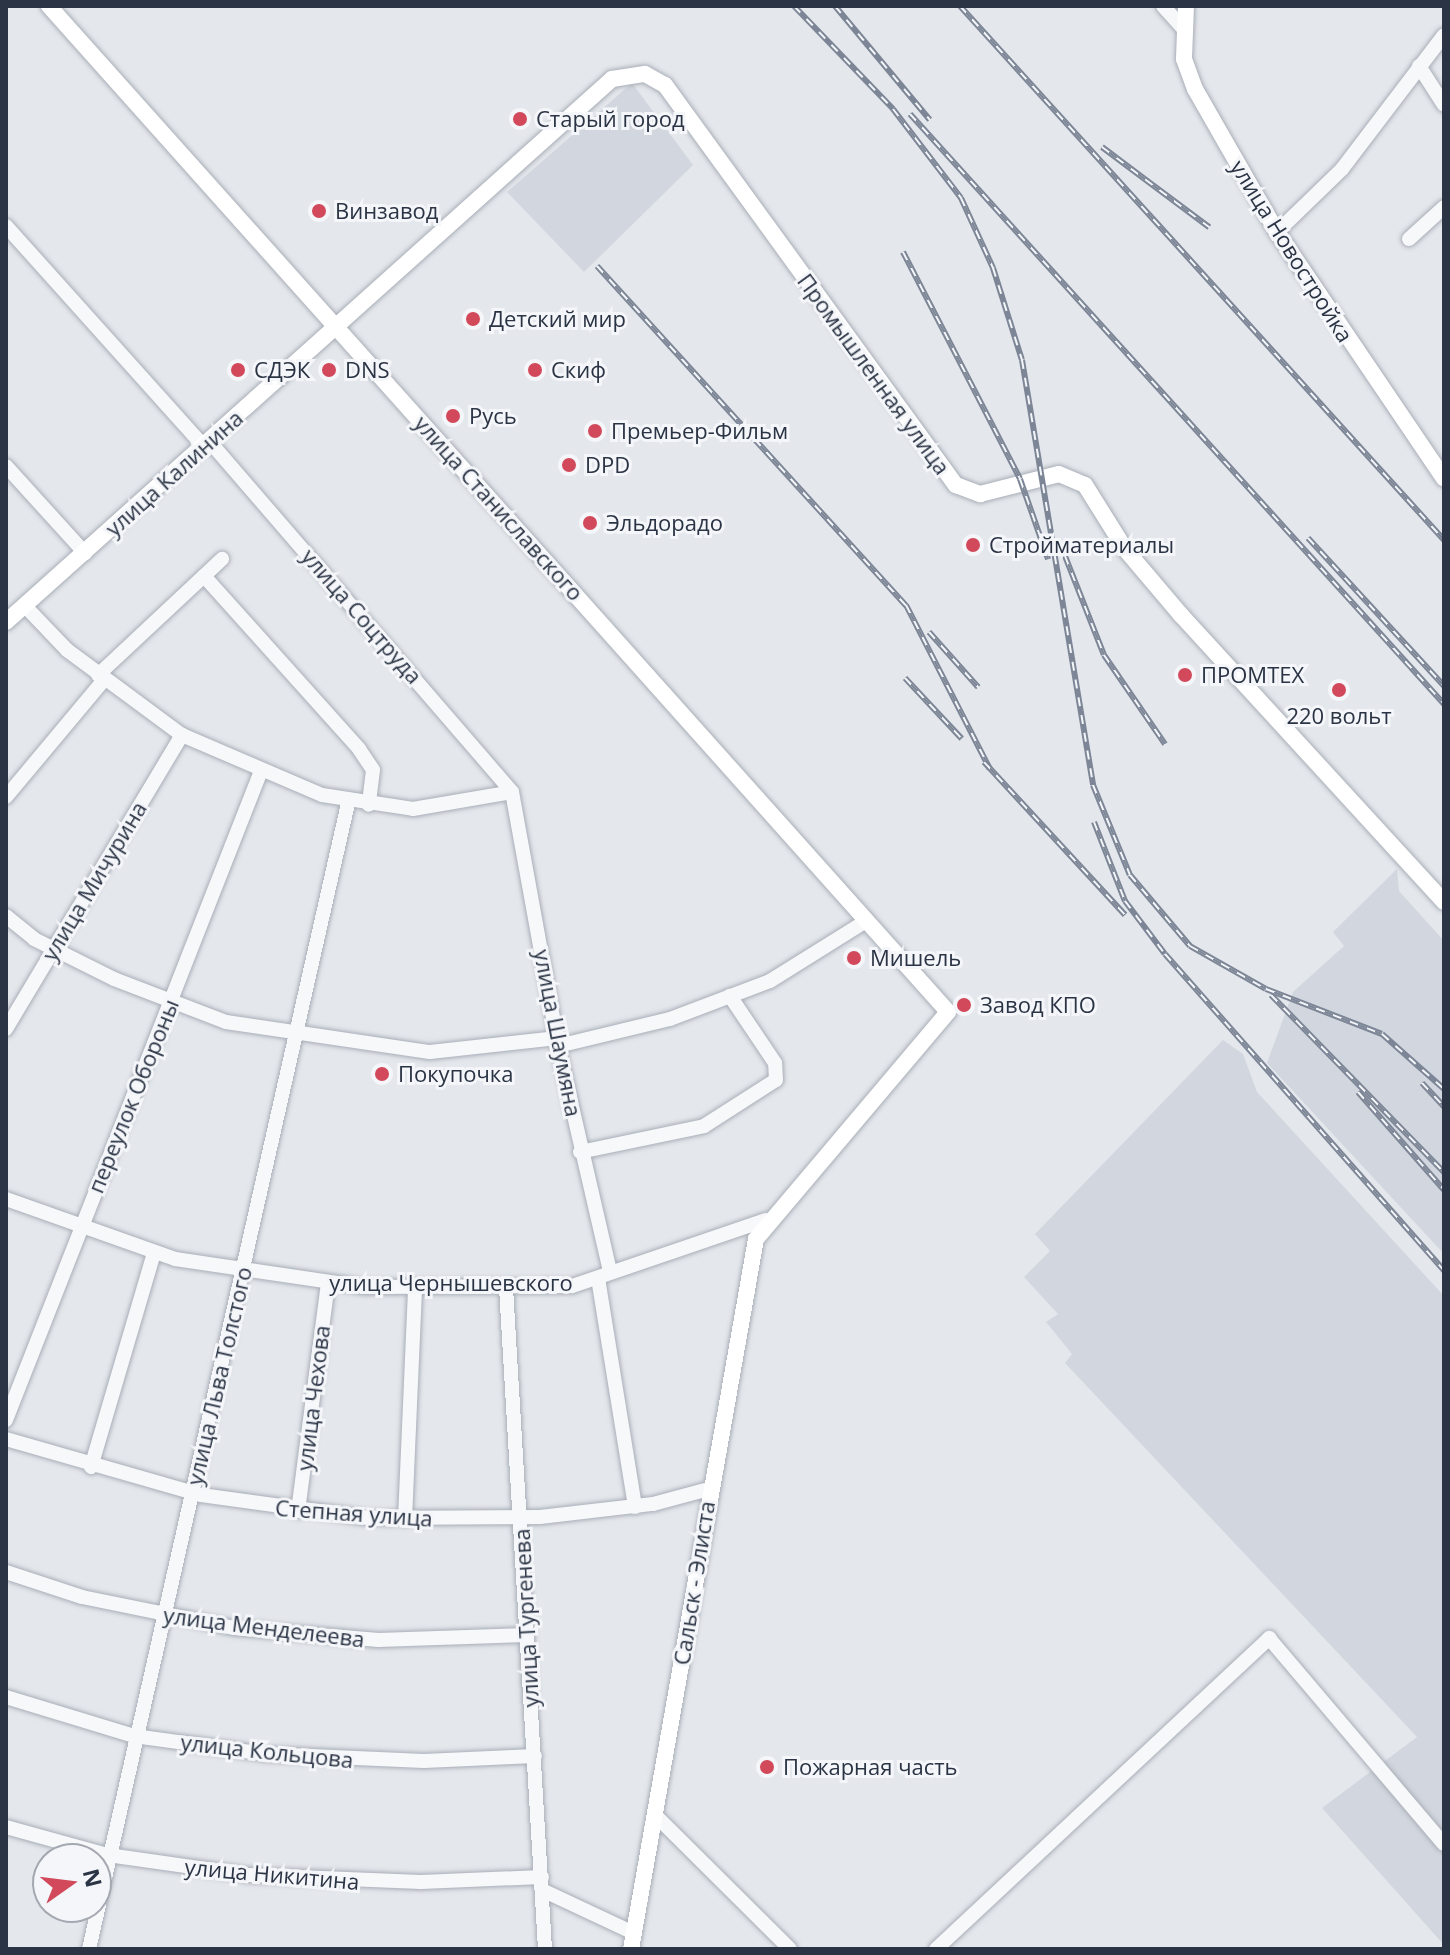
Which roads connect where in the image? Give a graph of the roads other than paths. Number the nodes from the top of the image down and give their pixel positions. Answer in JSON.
{"nodes":[{"id":1,"x":49,"y":6,"type":"edge"},
{"id":2,"x":1163,"y":6,"type":"edge"},
{"id":3,"x":1186,"y":6,"type":"edge"},
{"id":4,"x":1184,"y":29,"type":"junction"},
{"id":5,"x":1444,"y":35,"type":"edge"},
{"id":6,"x":1419,"y":66,"type":"junction"},
{"id":7,"x":631,"y":71,"type":"joint"},
{"id":8,"x":1444,"y":105,"type":"edge"},
{"id":9,"x":1444,"y":207,"type":"edge"},
{"id":10,"x":6,"y":226,"type":"edge"},
{"id":11,"x":1277,"y":232,"type":"junction"},
{"id":12,"x":1409,"y":239,"type":"dead end"},
{"id":13,"x":337,"y":325,"type":"junction"},
{"id":14,"x":207,"y":444,"type":"junction"},
{"id":15,"x":6,"y":466,"type":"edge"},
{"id":16,"x":1444,"y":479,"type":"edge"},
{"id":17,"x":85,"y":553,"type":"junction"},
{"id":18,"x":222,"y":559,"type":"dead end"},
{"id":19,"x":204,"y":576,"type":"junction"},
{"id":20,"x":25,"y":606,"type":"junction"},
{"id":21,"x":6,"y":622,"type":"edge"},
{"id":22,"x":101,"y":678,"type":"junction"},
{"id":23,"x":182,"y":735,"type":"junction"},
{"id":24,"x":261,"y":771,"type":"junction"},
{"id":25,"x":512,"y":792,"type":"junction"},
{"id":26,"x":6,"y":797,"type":"edge"},
{"id":27,"x":348,"y":803,"type":"junction"},
{"id":28,"x":369,"y":805,"type":"junction"},
{"id":29,"x":1444,"y":902,"type":"edge"},
{"id":30,"x":6,"y":916,"type":"edge"},
{"id":31,"x":866,"y":921,"type":"junction"},
{"id":32,"x":53,"y":949,"type":"junction"},
{"id":33,"x":730,"y":996,"type":"junction"},
{"id":34,"x":170,"y":1003,"type":"junction"},
{"id":35,"x":6,"y":1029,"type":"edge"},
{"id":36,"x":295,"y":1035,"type":"junction"},
{"id":37,"x":558,"y":1042,"type":"junction"},
{"id":38,"x":580,"y":1152,"type":"junction"},
{"id":39,"x":6,"y":1199,"type":"edge"},
{"id":40,"x":766,"y":1220,"type":"junction"},
{"id":41,"x":80,"y":1229,"type":"junction"},
{"id":42,"x":154,"y":1253,"type":"junction"},
{"id":43,"x":242,"y":1273,"type":"junction"},
{"id":44,"x":604,"y":1275,"type":"junction"},
{"id":45,"x":328,"y":1284,"type":"junction"},
{"id":46,"x":506,"y":1287,"type":"junction"},
{"id":47,"x":415,"y":1288,"type":"junction"},
{"id":48,"x":6,"y":1420,"type":"edge"},
{"id":49,"x":6,"y":1439,"type":"edge"},
{"id":50,"x":91,"y":1467,"type":"junction"},
{"id":51,"x":709,"y":1489,"type":"junction"},
{"id":52,"x":192,"y":1493,"type":"junction"},
{"id":53,"x":635,"y":1507,"type":"junction"},
{"id":54,"x":298,"y":1511,"type":"junction"},
{"id":55,"x":521,"y":1518,"type":"junction"},
{"id":56,"x":405,"y":1519,"type":"junction"},
{"id":57,"x":6,"y":1572,"type":"edge"},
{"id":58,"x":164,"y":1617,"type":"junction"},
{"id":59,"x":527,"y":1635,"type":"junction"},
{"id":60,"x":6,"y":1697,"type":"edge"},
{"id":61,"x":137,"y":1736,"type":"junction"},
{"id":62,"x":535,"y":1756,"type":"junction"},
{"id":63,"x":655,"y":1815,"type":"junction"},
{"id":64,"x":6,"y":1827,"type":"edge"},
{"id":65,"x":66,"y":1843,"type":"edge"},
{"id":66,"x":1444,"y":1844,"type":"edge"},
{"id":67,"x":112,"y":1850,"type":"edge"},
{"id":68,"x":112,"y":1855,"type":"edge"},
{"id":69,"x":542,"y":1883,"type":"junction"},
{"id":70,"x":95,"y":1923,"type":"edge"},
{"id":71,"x":633,"y":1941,"type":"edge"},
{"id":72,"x":89,"y":1949,"type":"edge"},
{"id":73,"x":545,"y":1949,"type":"edge"},
{"id":74,"x":790,"y":1949,"type":"edge"},
{"id":75,"x":936,"y":1949,"type":"edge"}],
"edges":[{"from":1,"to":13,"type":"main road","name":"улица Станиславского"},
{"from":2,"to":4,"type":"street"},
{"from":3,"to":4,"type":"main road","name":"улица Новостройка"},
{"from":4,"to":11,"type":"main road","name":"улица Новостройка"},
{"from":5,"to":6,"type":"street"},
{"from":6,"to":8,"type":"street"},
{"from":6,"to":11,"type":"street"},
{"from":7,"to":13,"type":"main road","name":"улица Калинина"},
{"from":7,"to":29,"type":"main road","name":"Промышленная улица"},
{"from":9,"to":12,"type":"street"},
{"from":10,"to":14,"type":"street","name":"улица Соцтруда"},
{"from":11,"to":16,"type":"main road","name":"улица Новостройка"},
{"from":13,"to":14,"type":"main road","name":"улица Калинина"},
{"from":13,"to":31,"type":"main road","name":"улица Станиславского"},
{"from":14,"to":17,"type":"main road","name":"улица Калинина"},
{"from":14,"to":25,"type":"street","name":"улица Соцтруда"},
{"from":15,"to":17,"type":"street"},
{"from":17,"to":20,"type":"main road","name":"улица Калинина"},
{"from":18,"to":19,"type":"street"},
{"from":19,"to":22,"type":"street"},
{"from":19,"to":28,"type":"street"},
{"from":20,"to":21,"type":"main road","name":"улица Калинина"},
{"from":20,"to":22,"type":"street"},
{"from":22,"to":23,"type":"street"},
{"from":22,"to":26,"type":"street"},
{"from":23,"to":24,"type":"street"},
{"from":23,"to":32,"type":"street","name":"улица Мичурина"},
{"from":24,"to":27,"type":"street"},
{"from":24,"to":34,"type":"street","name":"переулок Обороны"},
{"from":25,"to":28,"type":"street"},
{"from":25,"to":37,"type":"street","name":"улица Шаумяна"},
{"from":27,"to":28,"type":"street"},
{"from":27,"to":36,"type":"street","name":"улица Льва Толстого"},
{"from":30,"to":32,"type":"street"},
{"from":31,"to":33,"type":"street"},
{"from":31,"to":40,"type":"main road","name":"улица Станиславского"},
{"from":32,"to":34,"type":"street"},
{"from":32,"to":35,"type":"street","name":"улица Мичурина"},
{"from":33,"to":37,"type":"street"},
{"from":33,"to":38,"type":"street"},
{"from":34,"to":36,"type":"street"},
{"from":34,"to":41,"type":"street","name":"переулок Обороны"},
{"from":36,"to":37,"type":"street"},
{"from":36,"to":43,"type":"street","name":"улица Льва Толстого"},
{"from":37,"to":38,"type":"street","name":"улица Шаумяна"},
{"from":38,"to":44,"type":"street","name":"улица Шаумяна"},
{"from":39,"to":41,"type":"street","name":"улица Чернышевского"},
{"from":40,"to":44,"type":"street","name":"улица Чернышевского"},
{"from":40,"to":51,"type":"main road","name":"Сальск - Элиста"},
{"from":41,"to":42,"type":"street","name":"улица Чернышевского"},
{"from":41,"to":48,"type":"street","name":"переулок Обороны"},
{"from":42,"to":43,"type":"street","name":"улица Чернышевского"},
{"from":42,"to":50,"type":"street"},
{"from":43,"to":45,"type":"street","name":"улица Чернышевского"},
{"from":43,"to":52,"type":"street","name":"улица Льва Толстого"},
{"from":44,"to":46,"type":"street","name":"улица Чернышевского"},
{"from":44,"to":53,"type":"street","name":"улица Шаумяна"},
{"from":45,"to":47,"type":"street","name":"улица Чернышевского"},
{"from":45,"to":54,"type":"street","name":"улица Чехова"},
{"from":46,"to":47,"type":"street","name":"улица Чернышевского"},
{"from":46,"to":55,"type":"street","name":"улица Тургенева"},
{"from":47,"to":56,"type":"street"},
{"from":49,"to":50,"type":"street","name":"Степная улица"},
{"from":50,"to":52,"type":"street","name":"Степная улица"},
{"from":51,"to":53,"type":"street","name":"Степная улица"},
{"from":51,"to":63,"type":"main road","name":"Сальск - Элиста"},
{"from":52,"to":54,"type":"street","name":"Степная улица"},
{"from":52,"to":58,"type":"street","name":"улица Льва Толстого"},
{"from":53,"to":55,"type":"street","name":"Степная улица"},
{"from":54,"to":56,"type":"street","name":"Степная улица"},
{"from":55,"to":56,"type":"street","name":"Степная улица"},
{"from":55,"to":59,"type":"street","name":"улица Тургенева"},
{"from":57,"to":58,"type":"street","name":"улица Менделеева"},
{"from":58,"to":59,"type":"street","name":"улица Менделеева"},
{"from":58,"to":61,"type":"street","name":"улица Льва Толстого"},
{"from":59,"to":62,"type":"street","name":"улица Тургенева"},
{"from":60,"to":61,"type":"street","name":"улица Кольцова"},
{"from":61,"to":62,"type":"street","name":"улица Кольцова"},
{"from":61,"to":67,"type":"street","name":"улица Льва Толстого"},
{"from":62,"to":69,"type":"street","name":"улица Тургенева"},
{"from":63,"to":71,"type":"main road","name":"Сальск - Элиста"},
{"from":63,"to":74,"type":"street"},
{"from":64,"to":65,"type":"street","name":"улица Никитина"},
{"from":66,"to":75,"type":"street"},
{"from":68,"to":69,"type":"street","name":"улица Никитина"},
{"from":69,"to":71,"type":"street"},
{"from":69,"to":73,"type":"street","name":"улица Тургенева"},
{"from":70,"to":72,"type":"street","name":"улица Льва Толстого"}]}
